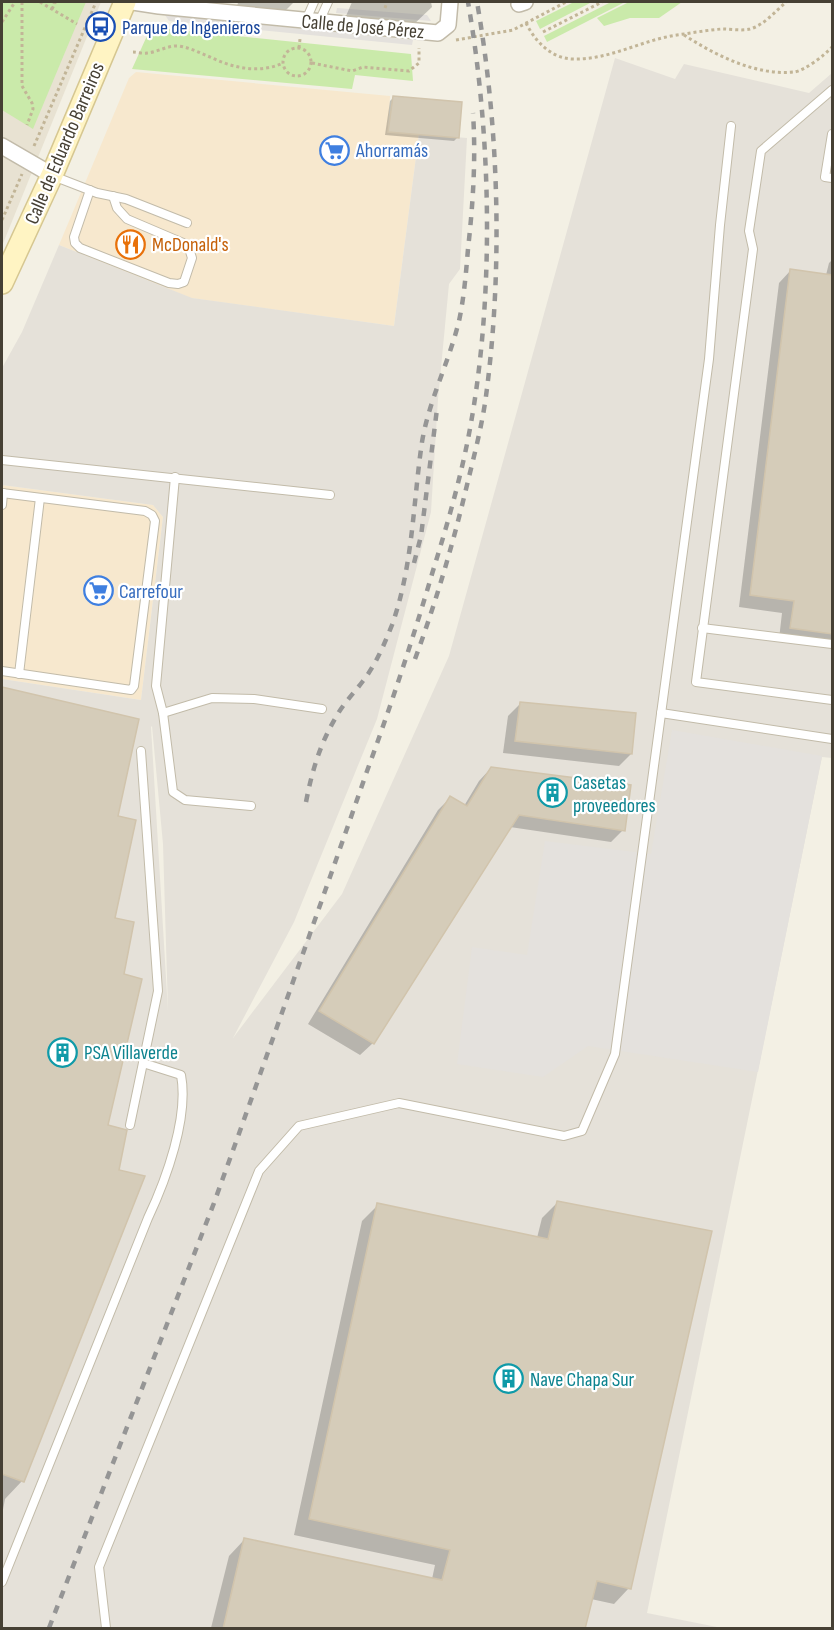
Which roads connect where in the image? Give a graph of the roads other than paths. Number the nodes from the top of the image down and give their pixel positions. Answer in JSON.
{"nodes":[{"id":1,"x":125,"y":2,"type":"edge"},
{"id":2,"x":133,"y":2,"type":"edge"},
{"id":3,"x":314,"y":2,"type":"edge"},
{"id":4,"x":328,"y":2,"type":"edge"},
{"id":5,"x":450,"y":2,"type":"edge"},
{"id":6,"x":312,"y":21,"type":"junction"},
{"id":7,"x":832,"y":90,"type":"edge"},
{"id":8,"x":731,"y":126,"type":"dead end"},
{"id":9,"x":832,"y":134,"type":"edge"},
{"id":10,"x":2,"y":146,"type":"edge"},
{"id":11,"x":52,"y":175,"type":"junction"},
{"id":12,"x":832,"y":178,"type":"edge"},
{"id":13,"x":90,"y":190,"type":"junction"},
{"id":14,"x":113,"y":196,"type":"junction"},
{"id":15,"x":188,"y":223,"type":"dead end"},
{"id":16,"x":2,"y":283,"type":"edge"},
{"id":17,"x":2,"y":460,"type":"edge"},
{"id":18,"x":175,"y":477,"type":"junction"},
{"id":19,"x":2,"y":493,"type":"edge"},
{"id":20,"x":330,"y":495,"type":"dead end"},
{"id":21,"x":40,"y":498,"type":"junction"},
{"id":22,"x":2,"y":505,"type":"edge"},
{"id":23,"x":702,"y":628,"type":"junction"},
{"id":24,"x":832,"y":644,"type":"edge"},
{"id":25,"x":2,"y":671,"type":"edge"},
{"id":26,"x":19,"y":674,"type":"junction"},
{"id":27,"x":832,"y":700,"type":"edge"},
{"id":28,"x":322,"y":709,"type":"dead end"},
{"id":29,"x":661,"y":712,"type":"junction"},
{"id":30,"x":163,"y":713,"type":"junction"},
{"id":31,"x":832,"y":739,"type":"edge"},
{"id":32,"x":141,"y":751,"type":"dead end"},
{"id":33,"x":251,"y":806,"type":"dead end"},
{"id":34,"x":143,"y":1063,"type":"junction"},
{"id":35,"x":130,"y":1125,"type":"dead end"},
{"id":36,"x":2,"y":1582,"type":"edge"},
{"id":37,"x":106,"y":1629,"type":"edge"}],
"edges":[{"from":1,"to":11,"type":"street","name":"Calle de Eduardo Barreiros"},
{"from":2,"to":6,"type":"street","name":"Calle de José Pérez"},
{"from":3,"to":6,"type":"lane"},
{"from":4,"to":6,"type":"lane"},
{"from":5,"to":6,"type":"street","name":"Calle de José Pérez"},
{"from":7,"to":23,"type":"lane"},
{"from":8,"to":29,"type":"lane"},
{"from":9,"to":12,"type":"lane"},
{"from":10,"to":11,"type":"street"},
{"from":11,"to":13,"type":"lane"},
{"from":11,"to":16,"type":"street","name":"Calle de Eduardo Barreiros"},
{"from":13,"to":14,"type":"lane"},
{"from":13,"to":14,"type":"lane"},
{"from":14,"to":15,"type":"lane"},
{"from":17,"to":18,"type":"lane"},
{"from":18,"to":20,"type":"lane"},
{"from":18,"to":30,"type":"lane"},
{"from":19,"to":21,"type":"lane"},
{"from":19,"to":22,"type":"lane"},
{"from":21,"to":26,"type":"lane"},
{"from":21,"to":26,"type":"lane"},
{"from":23,"to":24,"type":"lane"},
{"from":23,"to":27,"type":"lane"},
{"from":25,"to":26,"type":"lane"},
{"from":28,"to":30,"type":"lane"},
{"from":29,"to":31,"type":"lane"},
{"from":29,"to":37,"type":"lane"},
{"from":30,"to":33,"type":"lane"},
{"from":32,"to":34,"type":"lane"},
{"from":34,"to":35,"type":"lane"},
{"from":34,"to":36,"type":"lane"}]}
